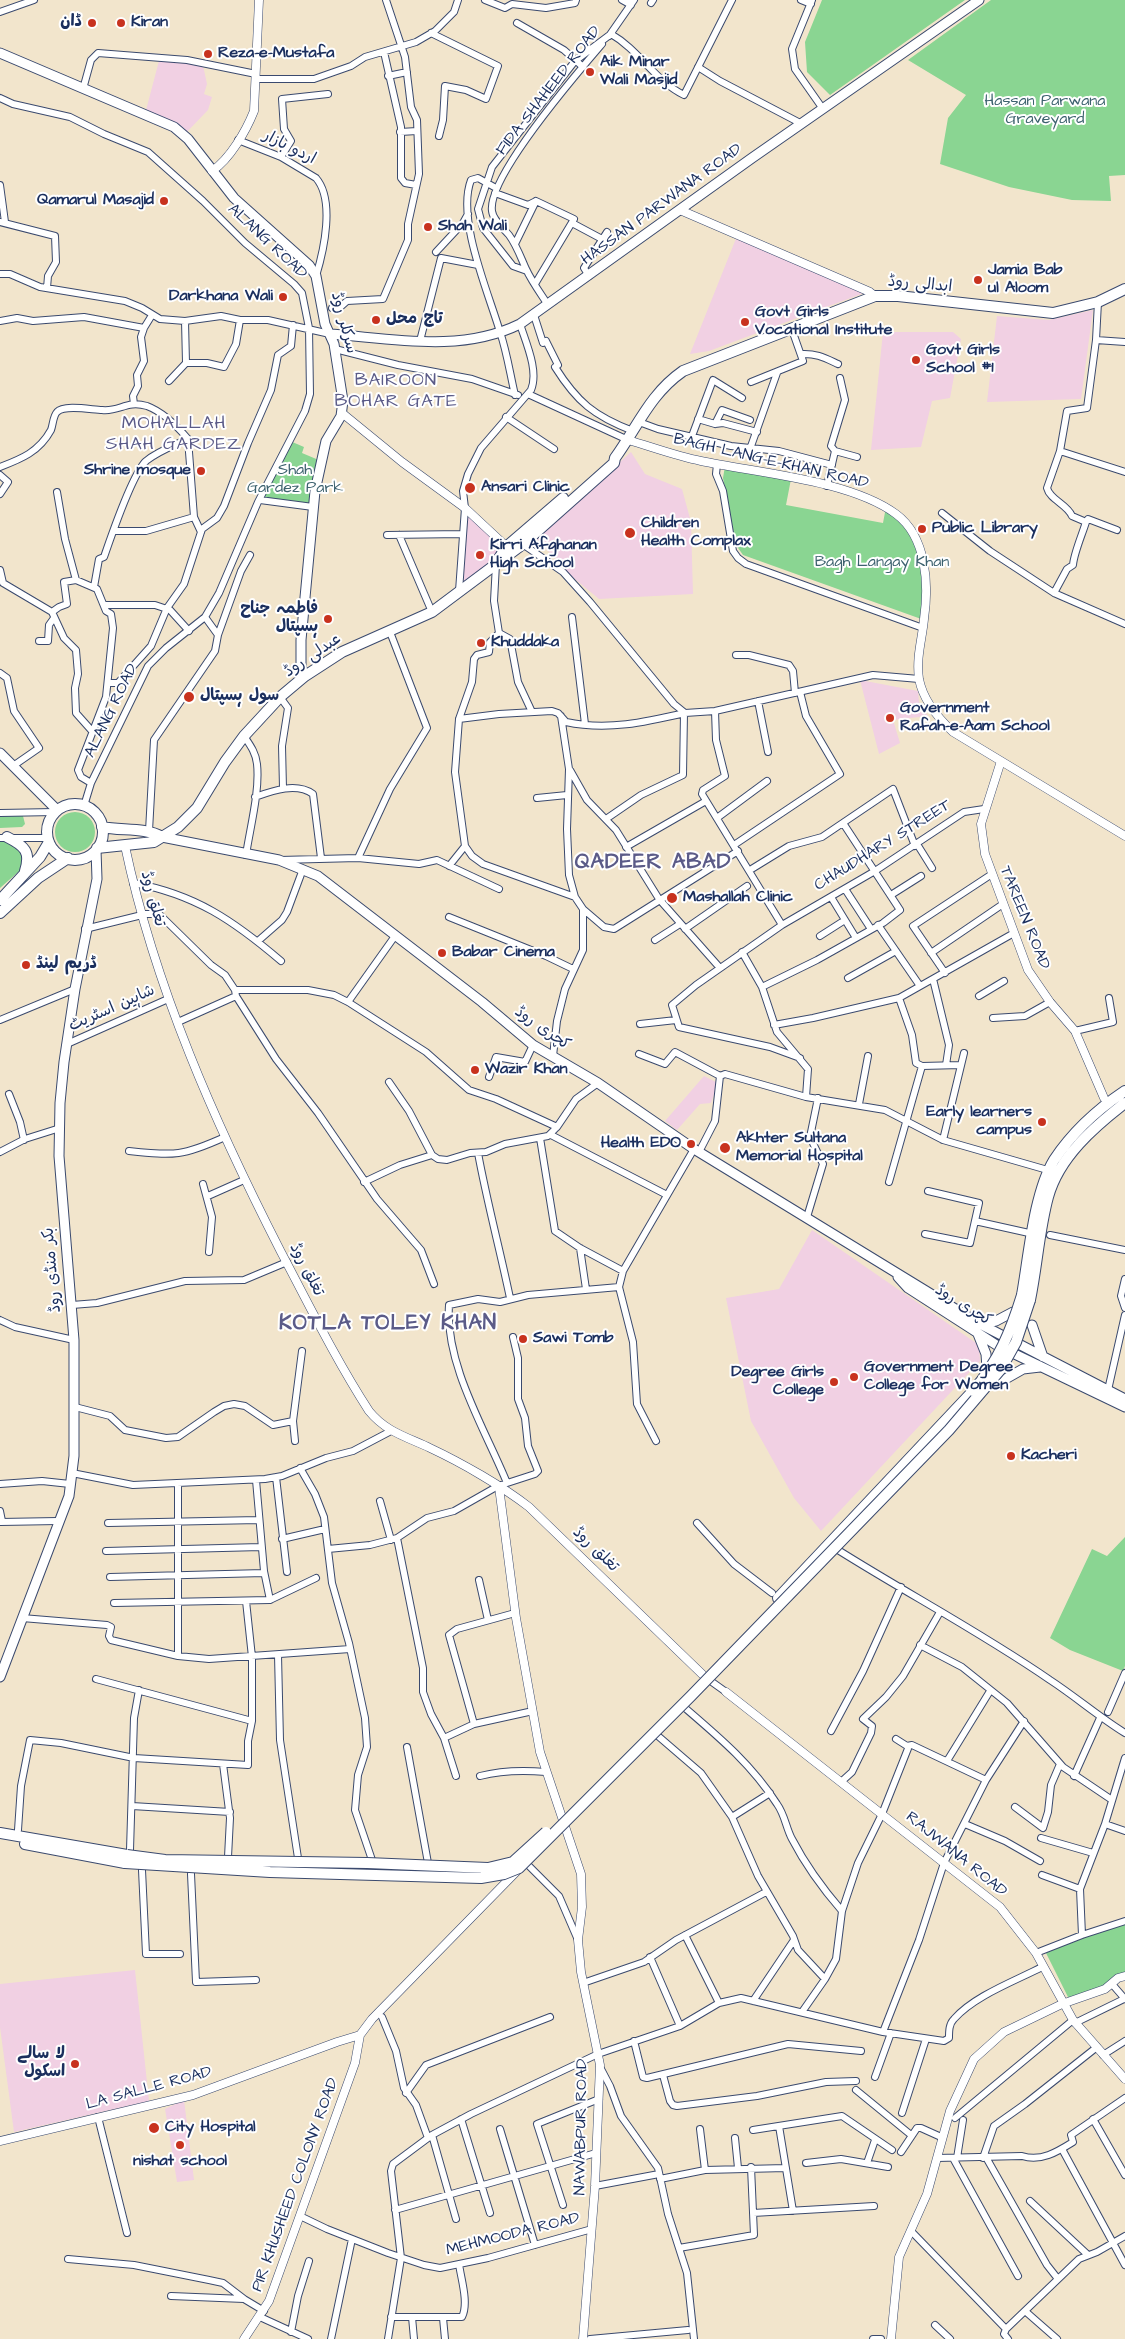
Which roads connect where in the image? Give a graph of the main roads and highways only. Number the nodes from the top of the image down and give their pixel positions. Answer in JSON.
{"nodes":[{"id":1,"x":979,"y":0,"type":"edge"},
{"id":2,"x":0,"y":53,"type":"edge"},
{"id":3,"x":1125,"y":289,"type":"edge"},
{"id":4,"x":331,"y":334,"type":"junction"},
{"id":5,"x":615,"y":458,"type":"joint"},
{"id":6,"x":305,"y":676,"type":"junction"},
{"id":7,"x":0,"y":753,"type":"edge"},
{"id":8,"x":56,"y":811,"type":"junction"},
{"id":9,"x":102,"y":827,"type":"junction"},
{"id":10,"x":162,"y":837,"type":"junction"},
{"id":11,"x":4,"y":838,"type":"edge"},
{"id":12,"x":48,"y":840,"type":"junction"},
{"id":13,"x":96,"y":849,"type":"junction"},
{"id":14,"x":68,"y":858,"type":"junction"},
{"id":15,"x":24,"y":875,"type":"junction"},
{"id":16,"x":0,"y":900,"type":"edge"},
{"id":17,"x":0,"y":913,"type":"edge"},
{"id":18,"x":1125,"y":1091,"type":"edge"},
{"id":19,"x":1125,"y":1103,"type":"edge"},
{"id":20,"x":1026,"y":1297,"type":"junction"},
{"id":21,"x":1014,"y":1312,"type":"dead end"},
{"id":22,"x":1032,"y":1325,"type":"dead end"},
{"id":23,"x":978,"y":1328,"type":"junction"},
{"id":24,"x":1043,"y":1357,"type":"junction"},
{"id":25,"x":1043,"y":1367,"type":"junction"},
{"id":26,"x":987,"y":1370,"type":"dead end"},
{"id":27,"x":1000,"y":1382,"type":"dead end"},
{"id":28,"x":1125,"y":1399,"type":"edge"},
{"id":29,"x":1125,"y":1407,"type":"edge"},
{"id":30,"x":0,"y":1675,"type":"edge"},
{"id":31,"x":0,"y":1833,"type":"edge"},
{"id":32,"x":0,"y":1839,"type":"edge"}],
"edges":[{"from":1,"to":4,"type":"main road","name":"HASSAN PARWANA ROAD"},
{"from":2,"to":4,"type":"main road","name":"سرکلر روڈ"},
{"from":3,"to":5,"type":"main road","name":"ابدالی روڈ"},
{"from":4,"to":6,"type":"main road","name":"سرکلر روڈ"},
{"from":5,"to":6,"type":"main road","name":"عبدلی روڈ"},
{"from":6,"to":10,"type":"main road","name":"عبدلی روڈ"},
{"from":7,"to":8,"type":"main road"},
{"from":8,"to":9,"type":"main road"},
{"from":8,"to":12,"type":"main road"},
{"from":9,"to":10,"type":"main road"},
{"from":9,"to":13,"type":"main road"},
{"from":10,"to":13,"type":"main road","name":"عبدلی روڈ"},
{"from":10,"to":23,"type":"main road","name":"کچری روڈ"},
{"from":11,"to":15,"type":"main road"},
{"from":12,"to":14,"type":"main road"},
{"from":12,"to":15,"type":"main road"},
{"from":13,"to":14,"type":"main road"},
{"from":13,"to":30,"type":"main road","name":"بکر منڈی روڈ"},
{"from":14,"to":17,"type":"main road"},
{"from":15,"to":16,"type":"main road"},
{"from":18,"to":20,"type":"main road"},
{"from":19,"to":20,"type":"main road"},
{"from":20,"to":31,"type":"main road","bridge":true},
{"from":20,"to":32,"type":"main road","bridge":true},
{"from":21,"to":23,"type":"main road"},
{"from":22,"to":24,"type":"main road"},
{"from":23,"to":24,"type":"main road","name":"کچری روڈ"},
{"from":23,"to":25,"type":"main road","name":"کچری روڈ"},
{"from":23,"to":26,"type":"main road"},
{"from":24,"to":28,"type":"main road","name":"کچری روڈ"},
{"from":25,"to":27,"type":"main road"},
{"from":25,"to":29,"type":"main road","name":"کچری روڈ"}]}
